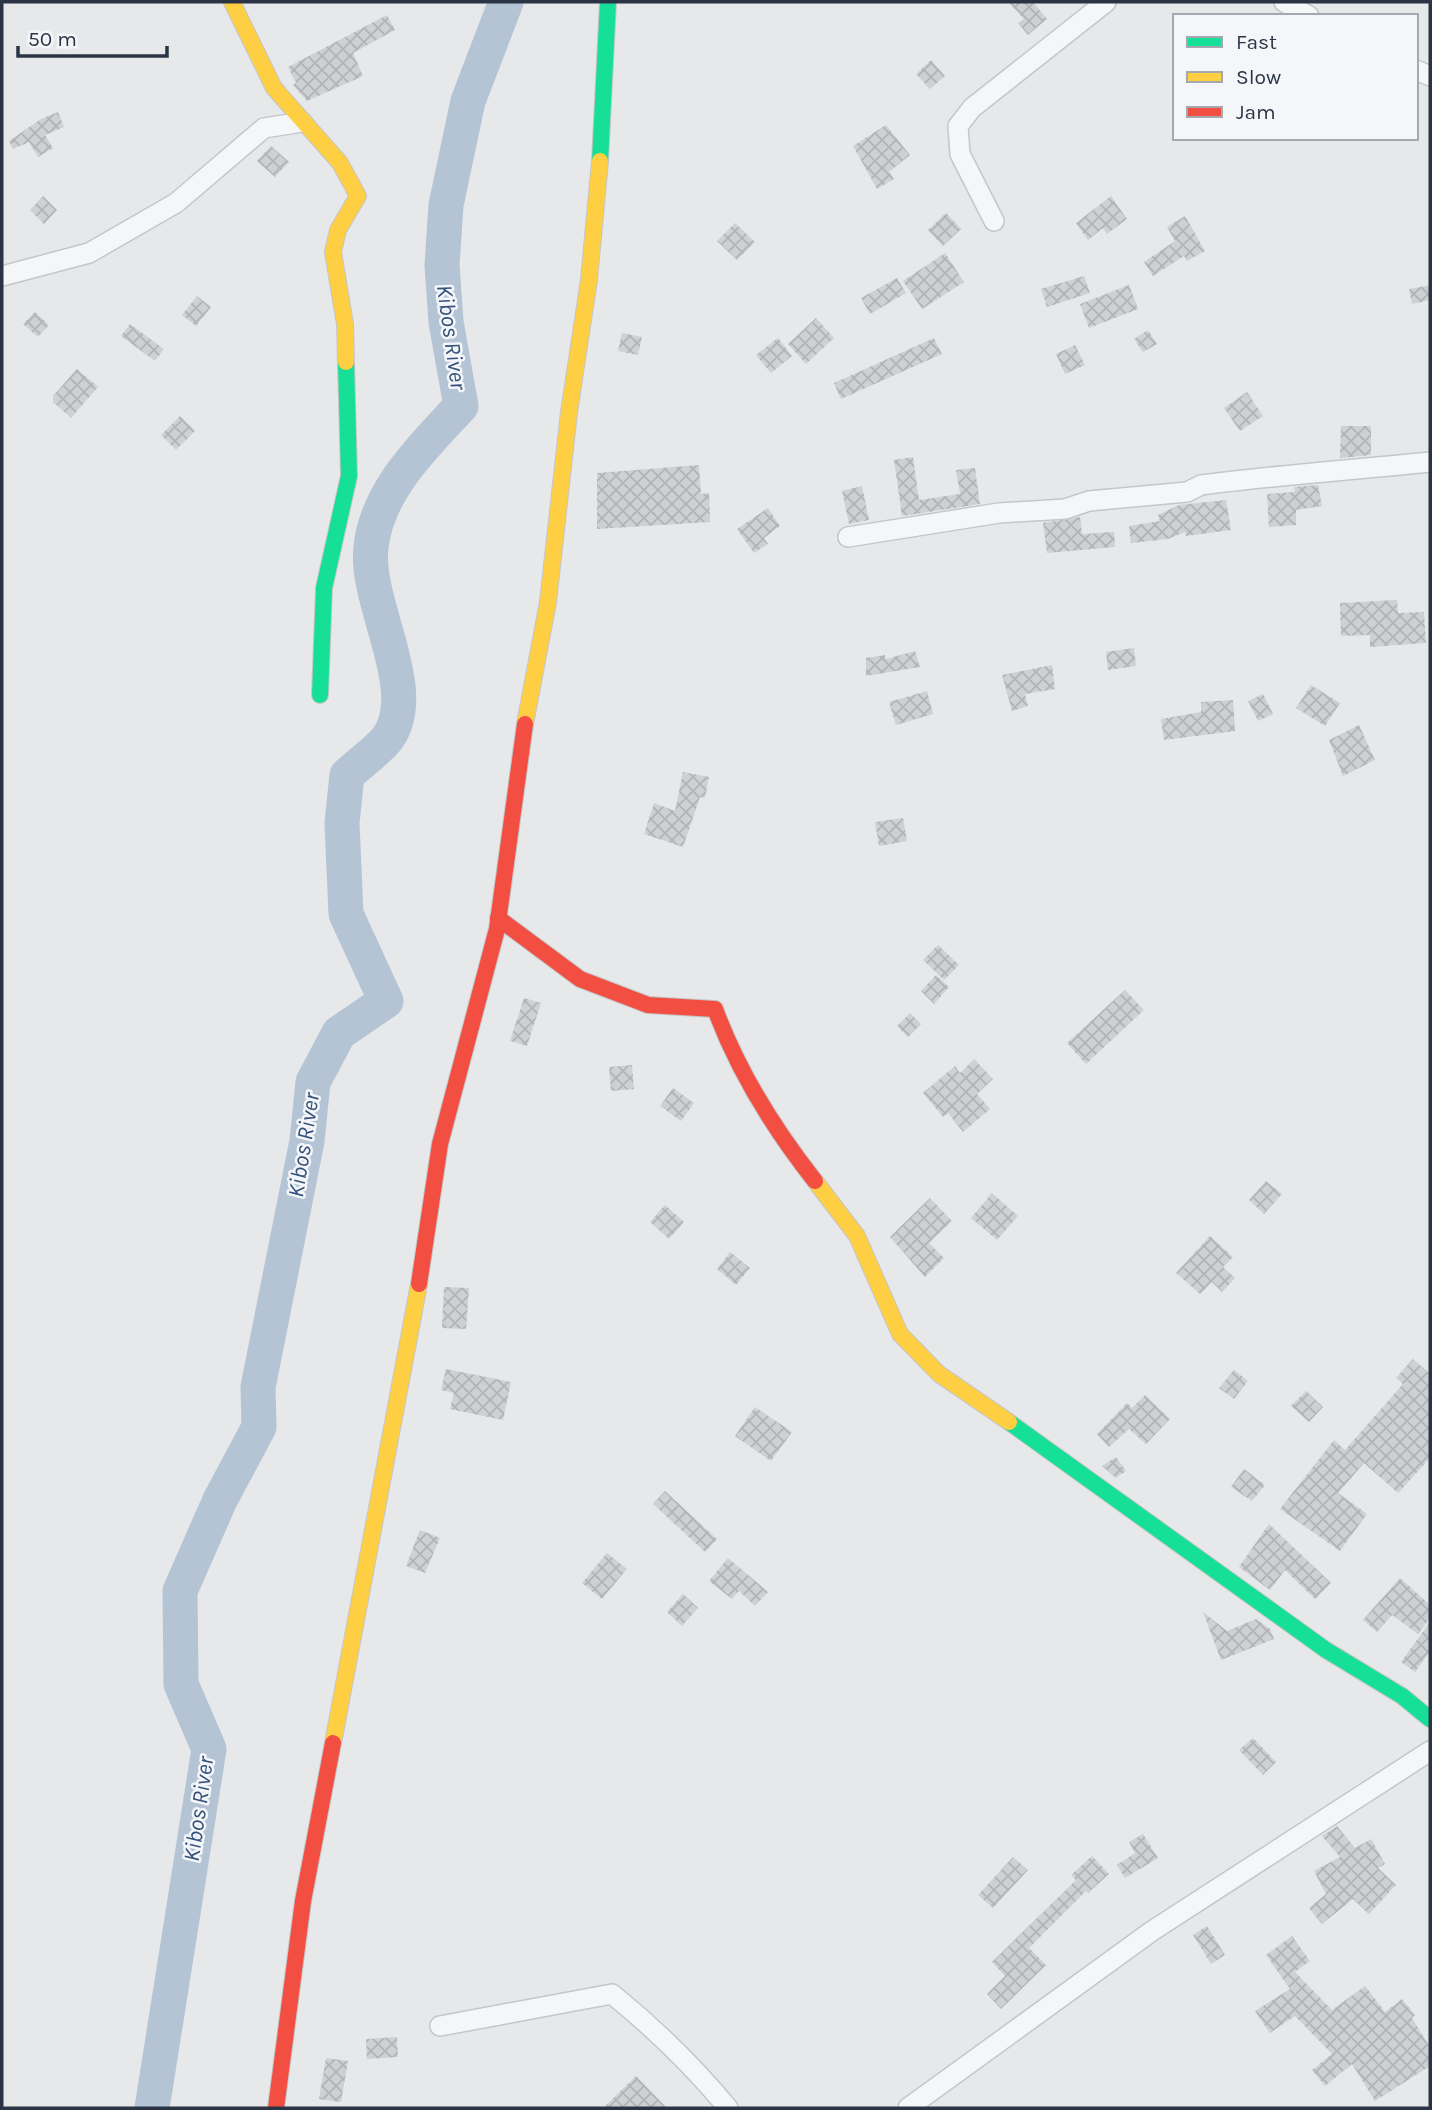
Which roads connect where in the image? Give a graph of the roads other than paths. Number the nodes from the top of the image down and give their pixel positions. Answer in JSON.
{"nodes":[{"id":1,"x":232,"y":2,"type":"edge"},
{"id":2,"x":608,"y":2,"type":"edge"},
{"id":3,"x":1106,"y":2,"type":"edge"},
{"id":4,"x":1284,"y":2,"type":"edge"},
{"id":5,"x":1305,"y":14,"type":"edge"},
{"id":6,"x":302,"y":122,"type":"junction"},
{"id":7,"x":994,"y":221,"type":"dead end"},
{"id":8,"x":2,"y":276,"type":"edge"},
{"id":9,"x":1430,"y":462,"type":"edge"},
{"id":10,"x":848,"y":537,"type":"dead end"},
{"id":11,"x":320,"y":695,"type":"dead end"},
{"id":12,"x":498,"y":918,"type":"junction"},
{"id":13,"x":1430,"y":1718,"type":"edge"},
{"id":14,"x":1430,"y":1751,"type":"edge"},
{"id":15,"x":440,"y":2026,"type":"dead end"},
{"id":16,"x":276,"y":2108,"type":"edge"},
{"id":17,"x":728,"y":2108,"type":"edge"},
{"id":18,"x":908,"y":2108,"type":"edge"}],
"edges":[{"from":1,"to":6,"type":"main road"},
{"from":2,"to":12,"type":"main road"},
{"from":3,"to":7,"type":"street"},
{"from":4,"to":5,"type":"street"},
{"from":6,"to":8,"type":"street"},
{"from":6,"to":11,"type":"main road"},
{"from":9,"to":10,"type":"street"},
{"from":12,"to":13,"type":"main road"},
{"from":12,"to":16,"type":"main road"},
{"from":14,"to":18,"type":"street"},
{"from":15,"to":17,"type":"street"}]}
